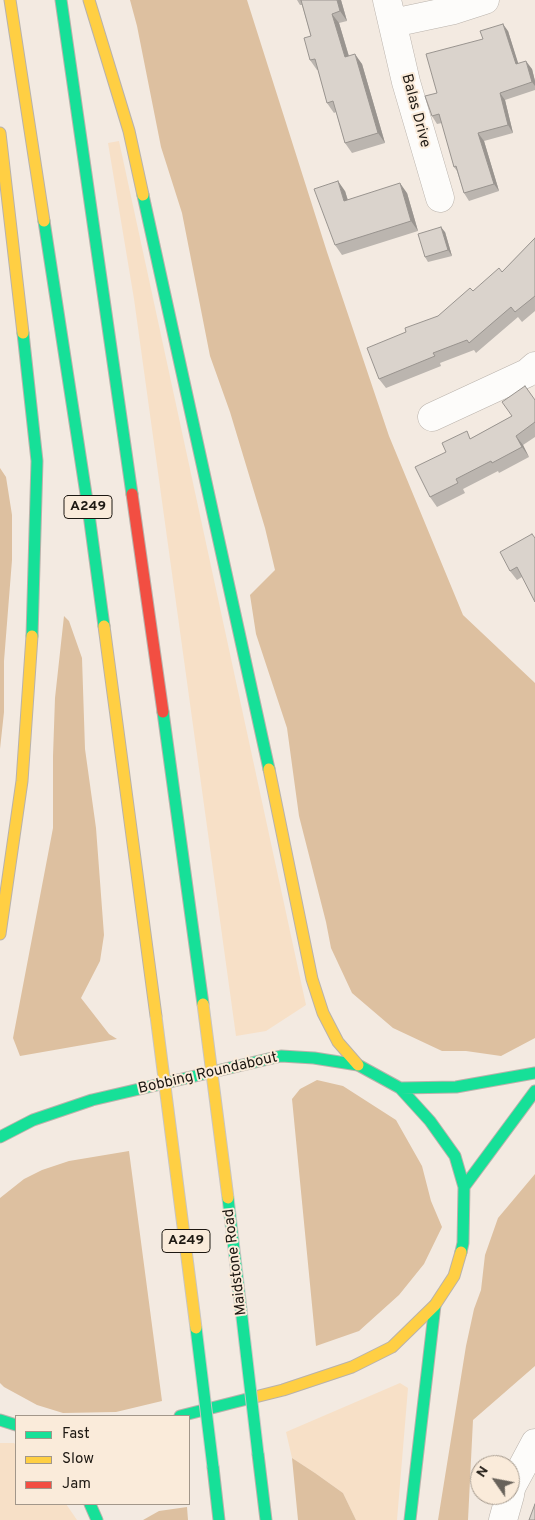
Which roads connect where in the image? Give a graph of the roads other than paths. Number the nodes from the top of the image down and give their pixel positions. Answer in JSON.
{"nodes":[{"id":1,"x":10,"y":0,"type":"edge"},
{"id":2,"x":61,"y":0,"type":"edge"},
{"id":3,"x":89,"y":0,"type":"edge"},
{"id":4,"x":485,"y":0,"type":"edge"},
{"id":5,"x":390,"y":11,"type":"edge"},
{"id":6,"x":0,"y":133,"type":"edge"},
{"id":7,"x":440,"y":198,"type":"dead end"},
{"id":8,"x":535,"y":366,"type":"edge"},
{"id":9,"x":432,"y":417,"type":"dead end"},
{"id":10,"x":0,"y":934,"type":"edge"},
{"id":11,"x":358,"y":1065,"type":"junction"},
{"id":12,"x":535,"y":1073,"type":"edge"},
{"id":13,"x":400,"y":1088,"type":"junction"},
{"id":14,"x":535,"y":1091,"type":"edge"},
{"id":15,"x":0,"y":1137,"type":"edge"},
{"id":16,"x":464,"y":1187,"type":"junction"},
{"id":17,"x":435,"y":1305,"type":"junction"},
{"id":18,"x":184,"y":1415,"type":"edge"},
{"id":19,"x":0,"y":1420,"type":"edge"},
{"id":20,"x":15,"y":1425,"type":"edge"},
{"id":21,"x":535,"y":1443,"type":"edge"},
{"id":22,"x":520,"y":1471,"type":"edge"},
{"id":23,"x":90,"y":1505,"type":"edge"},
{"id":24,"x":507,"y":1505,"type":"edge"},
{"id":25,"x":96,"y":1520,"type":"edge"},
{"id":26,"x":219,"y":1520,"type":"edge"},
{"id":27,"x":266,"y":1520,"type":"edge"},
{"id":28,"x":410,"y":1520,"type":"edge"},
{"id":29,"x":503,"y":1520,"type":"edge"}],
"edges":[{"from":1,"to":26,"type":"main road","number":"A249","bridge":true},
{"from":2,"to":27,"type":"main road","name":"Maidstone Road","number":"A249","bridge":true},
{"from":3,"to":11,"type":"main road"},
{"from":4,"to":5,"type":"street","name":"Balas Drive"},
{"from":5,"to":7,"type":"street","name":"Balas Drive"},
{"from":6,"to":10,"type":"main road"},
{"from":8,"to":9,"type":"street"},
{"from":11,"to":13,"type":"main road","name":"Bobbing Roundabout"},
{"from":11,"to":15,"type":"main road","name":"Bobbing Roundabout"},
{"from":12,"to":13,"type":"main road"},
{"from":13,"to":16,"type":"main road","name":"Bobbing Roundabout"},
{"from":14,"to":16,"type":"main road"},
{"from":16,"to":17,"type":"main road","name":"Bobbing Roundabout"},
{"from":17,"to":18,"type":"main road","name":"Bobbing Roundabout"},
{"from":17,"to":28,"type":"main road"},
{"from":19,"to":20,"type":"main road"},
{"from":21,"to":22,"type":"street"},
{"from":23,"to":25,"type":"main road"},
{"from":24,"to":29,"type":"street"}]}
